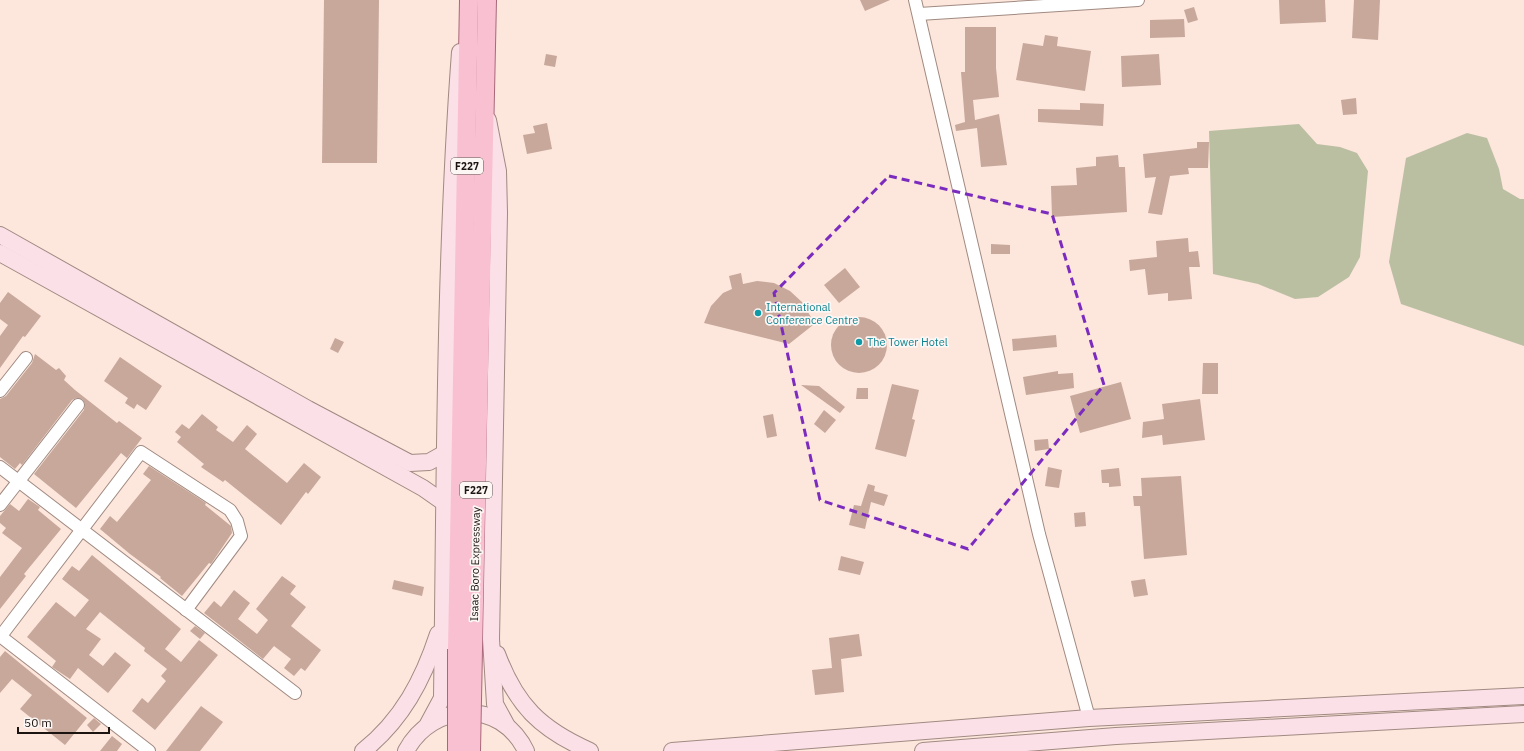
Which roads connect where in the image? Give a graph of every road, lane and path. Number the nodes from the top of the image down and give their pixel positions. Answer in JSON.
{"nodes":[{"id":1,"x":469,"y":0,"type":"edge"},
{"id":2,"x":487,"y":0,"type":"edge"},
{"id":3,"x":915,"y":0,"type":"edge"},
{"id":4,"x":1138,"y":0,"type":"edge"},
{"id":5,"x":919,"y":14,"type":"junction"},
{"id":6,"x":469,"y":18,"type":"junction"},
{"id":7,"x":485,"y":104,"type":"junction"},
{"id":8,"x":0,"y":235,"type":"edge"},
{"id":9,"x":0,"y":253,"type":"edge"},
{"id":10,"x":472,"y":331,"type":"junction"},
{"id":11,"x":26,"y":358,"type":"dead end"},
{"id":12,"x":0,"y":391,"type":"edge"},
{"id":13,"x":78,"y":405,"type":"dead end"},
{"id":14,"x":445,"y":452,"type":"junction"},
{"id":15,"x":0,"y":467,"type":"edge"},
{"id":16,"x":19,"y":481,"type":"junction"},
{"id":17,"x":443,"y":502,"type":"junction"},
{"id":18,"x":0,"y":505,"type":"edge"},
{"id":19,"x":82,"y":530,"type":"junction"},
{"id":20,"x":186,"y":610,"type":"junction"},
{"id":21,"x":443,"y":617,"type":"junction"},
{"id":22,"x":0,"y":636,"type":"edge"},
{"id":23,"x":491,"y":639,"type":"junction"},
{"id":24,"x":465,"y":649,"type":"junction"},
{"id":25,"x":295,"y":693,"type":"dead end"},
{"id":26,"x":1524,"y":696,"type":"edge"},
{"id":27,"x":1524,"y":714,"type":"edge"},
{"id":28,"x":1088,"y":718,"type":"junction"},
{"id":29,"x":428,"y":724,"type":"junction"},
{"id":30,"x":507,"y":726,"type":"junction"},
{"id":31,"x":1065,"y":740,"type":"junction"},
{"id":32,"x":1114,"y":743,"type":"edge"},
{"id":33,"x":523,"y":746,"type":"edge"},
{"id":34,"x":149,"y":751,"type":"edge"},
{"id":35,"x":363,"y":751,"type":"edge"},
{"id":36,"x":406,"y":751,"type":"edge"},
{"id":37,"x":457,"y":751,"type":"edge"},
{"id":38,"x":471,"y":751,"type":"edge"},
{"id":39,"x":536,"y":751,"type":"edge"},
{"id":40,"x":590,"y":751,"type":"edge"},
{"id":41,"x":672,"y":751,"type":"edge"},
{"id":42,"x":923,"y":751,"type":"edge"},
{"id":43,"x":1082,"y":751,"type":"edge"}],
"edges":[{"from":1,"to":6,"type":"main road","number":"F227"},
{"from":2,"to":7,"type":"main road","number":"F227"},
{"from":3,"to":5,"type":"street"},
{"from":4,"to":5,"type":"street"},
{"from":5,"to":28,"type":"street"},
{"from":6,"to":10,"type":"main road","number":"F227"},
{"from":6,"to":14,"type":"main road"},
{"from":7,"to":10,"type":"main road","number":"F227"},
{"from":7,"to":23,"type":"main road"},
{"from":8,"to":14,"type":"main road"},
{"from":9,"to":17,"type":"main road"},
{"from":10,"to":24,"type":"main road","name":"Isaac Boro Expressway","number":"F227"},
{"from":11,"to":12,"type":"street"},
{"from":13,"to":16,"type":"street"},
{"from":14,"to":17,"type":"main road"},
{"from":15,"to":16,"type":"street"},
{"from":16,"to":18,"type":"street"},
{"from":16,"to":19,"type":"street"},
{"from":17,"to":21,"type":"main road"},
{"from":19,"to":20,"type":"street"},
{"from":19,"to":20,"type":"street"},
{"from":19,"to":22,"type":"street"},
{"from":20,"to":25,"type":"street"},
{"from":21,"to":29,"type":"main road"},
{"from":21,"to":35,"type":"main road"},
{"from":22,"to":34,"type":"street"},
{"from":23,"to":30,"type":"main road"},
{"from":23,"to":40,"type":"main road"},
{"from":24,"to":37,"type":"main road","name":"Isaac Boro Expressway","number":"F227","bridge":true},
{"from":24,"to":38,"type":"main road","name":"Isaac Boro Expressway","number":"F227","bridge":true},
{"from":26,"to":28,"type":"main road"},
{"from":27,"to":32,"type":"main road"},
{"from":28,"to":41,"type":"main road"},
{"from":29,"to":30,"type":"main road"},
{"from":29,"to":36,"type":"main road"},
{"from":30,"to":33,"type":"main road"},
{"from":31,"to":32,"type":"main road"},
{"from":31,"to":42,"type":"main road"},
{"from":31,"to":43,"type":"main road"},
{"from":33,"to":39,"type":"main road"}]}
